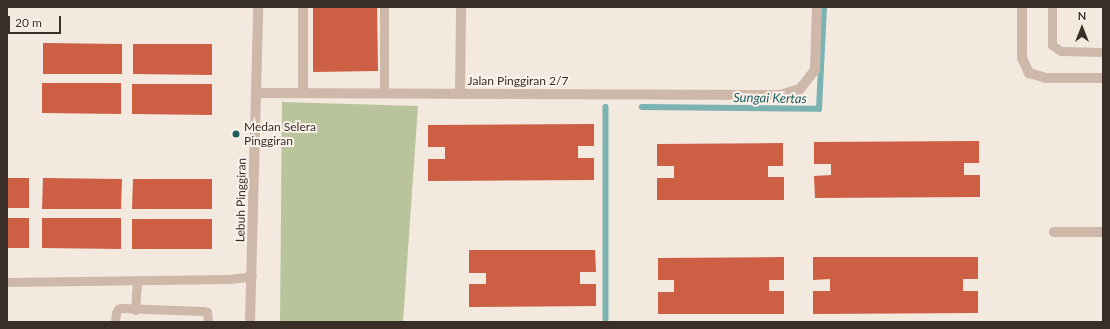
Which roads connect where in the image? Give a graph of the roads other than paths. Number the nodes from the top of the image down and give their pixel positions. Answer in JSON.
{"nodes":[{"id":1,"x":258,"y":7,"type":"edge"},
{"id":2,"x":303,"y":7,"type":"edge"},
{"id":3,"x":384,"y":7,"type":"edge"},
{"id":4,"x":461,"y":7,"type":"edge"},
{"id":5,"x":817,"y":7,"type":"edge"},
{"id":6,"x":1022,"y":7,"type":"edge"},
{"id":7,"x":1052,"y":7,"type":"edge"},
{"id":8,"x":1103,"y":52,"type":"edge"},
{"id":9,"x":1103,"y":78,"type":"edge"},
{"id":10,"x":256,"y":93,"type":"junction"},
{"id":11,"x":303,"y":93,"type":"junction"},
{"id":12,"x":384,"y":93,"type":"junction"},
{"id":13,"x":460,"y":94,"type":"junction"},
{"id":14,"x":1054,"y":232,"type":"dead end"},
{"id":15,"x":1103,"y":232,"type":"edge"},
{"id":16,"x":252,"y":276,"type":"junction"},
{"id":17,"x":136,"y":280,"type":"junction"},
{"id":18,"x":7,"y":282,"type":"edge"},
{"id":19,"x":135,"y":310,"type":"junction"},
{"id":20,"x":115,"y":322,"type":"edge"},
{"id":21,"x":208,"y":322,"type":"edge"},
{"id":22,"x":250,"y":322,"type":"edge"}],
"edges":[{"from":1,"to":10,"type":"street","name":"Lebuh Pinggiran"},
{"from":2,"to":11,"type":"street"},
{"from":3,"to":12,"type":"lane"},
{"from":4,"to":13,"type":"street"},
{"from":5,"to":13,"type":"street","name":"Jalan Pinggiran 2/7"},
{"from":6,"to":9,"type":"street"},
{"from":7,"to":8,"type":"lane"},
{"from":10,"to":11,"type":"street","name":"Jalan Pinggiran 2/7"},
{"from":10,"to":16,"type":"street","name":"Lebuh Pinggiran"},
{"from":11,"to":12,"type":"street","name":"Jalan Pinggiran 2/7"},
{"from":12,"to":13,"type":"street","name":"Jalan Pinggiran 2/7"},
{"from":14,"to":15,"type":"street"},
{"from":16,"to":17,"type":"lane"},
{"from":16,"to":22,"type":"street","name":"Lebuh Pinggiran"},
{"from":17,"to":18,"type":"lane"},
{"from":17,"to":19,"type":"lane"},
{"from":19,"to":20,"type":"lane"},
{"from":19,"to":21,"type":"lane"}]}
